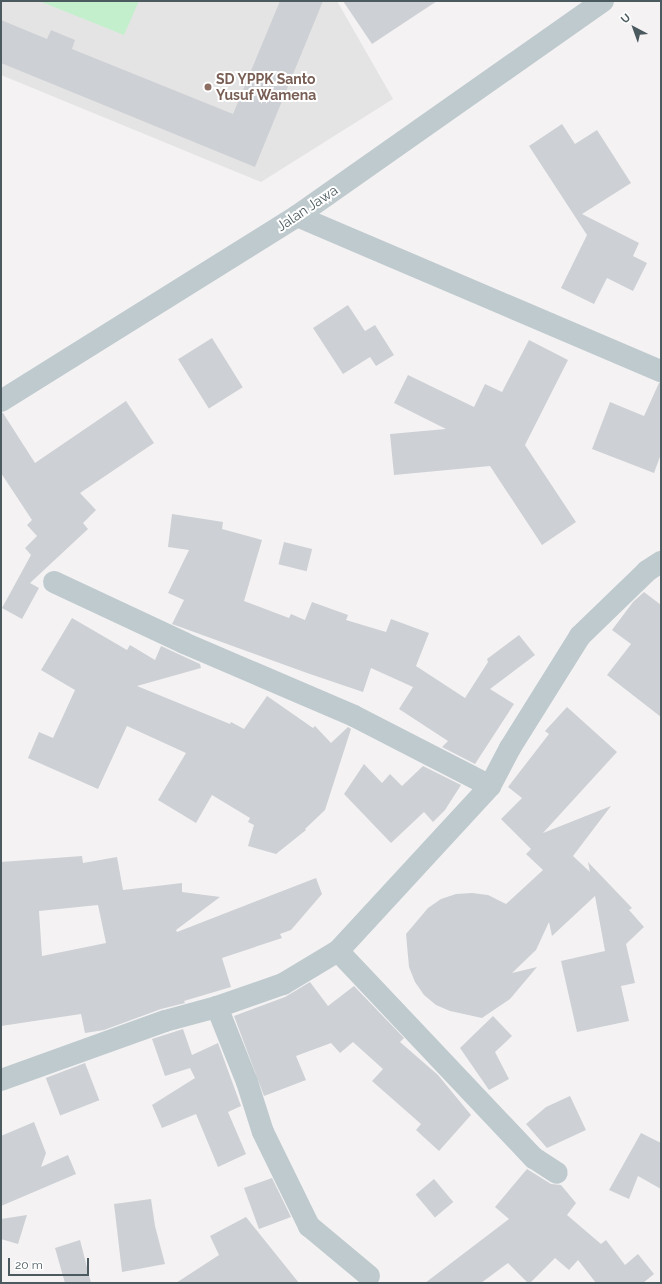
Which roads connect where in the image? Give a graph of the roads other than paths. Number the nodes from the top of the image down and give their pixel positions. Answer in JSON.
{"nodes":[{"id":1,"x":603,"y":1,"type":"edge"},
{"id":2,"x":297,"y":216,"type":"junction"},
{"id":3,"x":661,"y":371,"type":"edge"},
{"id":4,"x":1,"y":401,"type":"edge"},
{"id":5,"x":661,"y":562,"type":"edge"},
{"id":6,"x":54,"y":582,"type":"dead end"},
{"id":7,"x":490,"y":786,"type":"junction"},
{"id":8,"x":338,"y":951,"type":"junction"},
{"id":9,"x":217,"y":1007,"type":"junction"},
{"id":10,"x":1,"y":1080,"type":"edge"},
{"id":11,"x":556,"y":1173,"type":"dead end"},
{"id":12,"x":369,"y":1276,"type":"dead end"}],
"edges":[{"from":1,"to":2,"type":"street","name":"Jalan Jawa"},
{"from":2,"to":3,"type":"street"},
{"from":2,"to":4,"type":"street","name":"Jalan Jawa"},
{"from":5,"to":7,"type":"street"},
{"from":6,"to":7,"type":"street"},
{"from":7,"to":8,"type":"street"},
{"from":8,"to":9,"type":"street"},
{"from":8,"to":11,"type":"street"},
{"from":9,"to":10,"type":"street"},
{"from":9,"to":12,"type":"street"}]}
